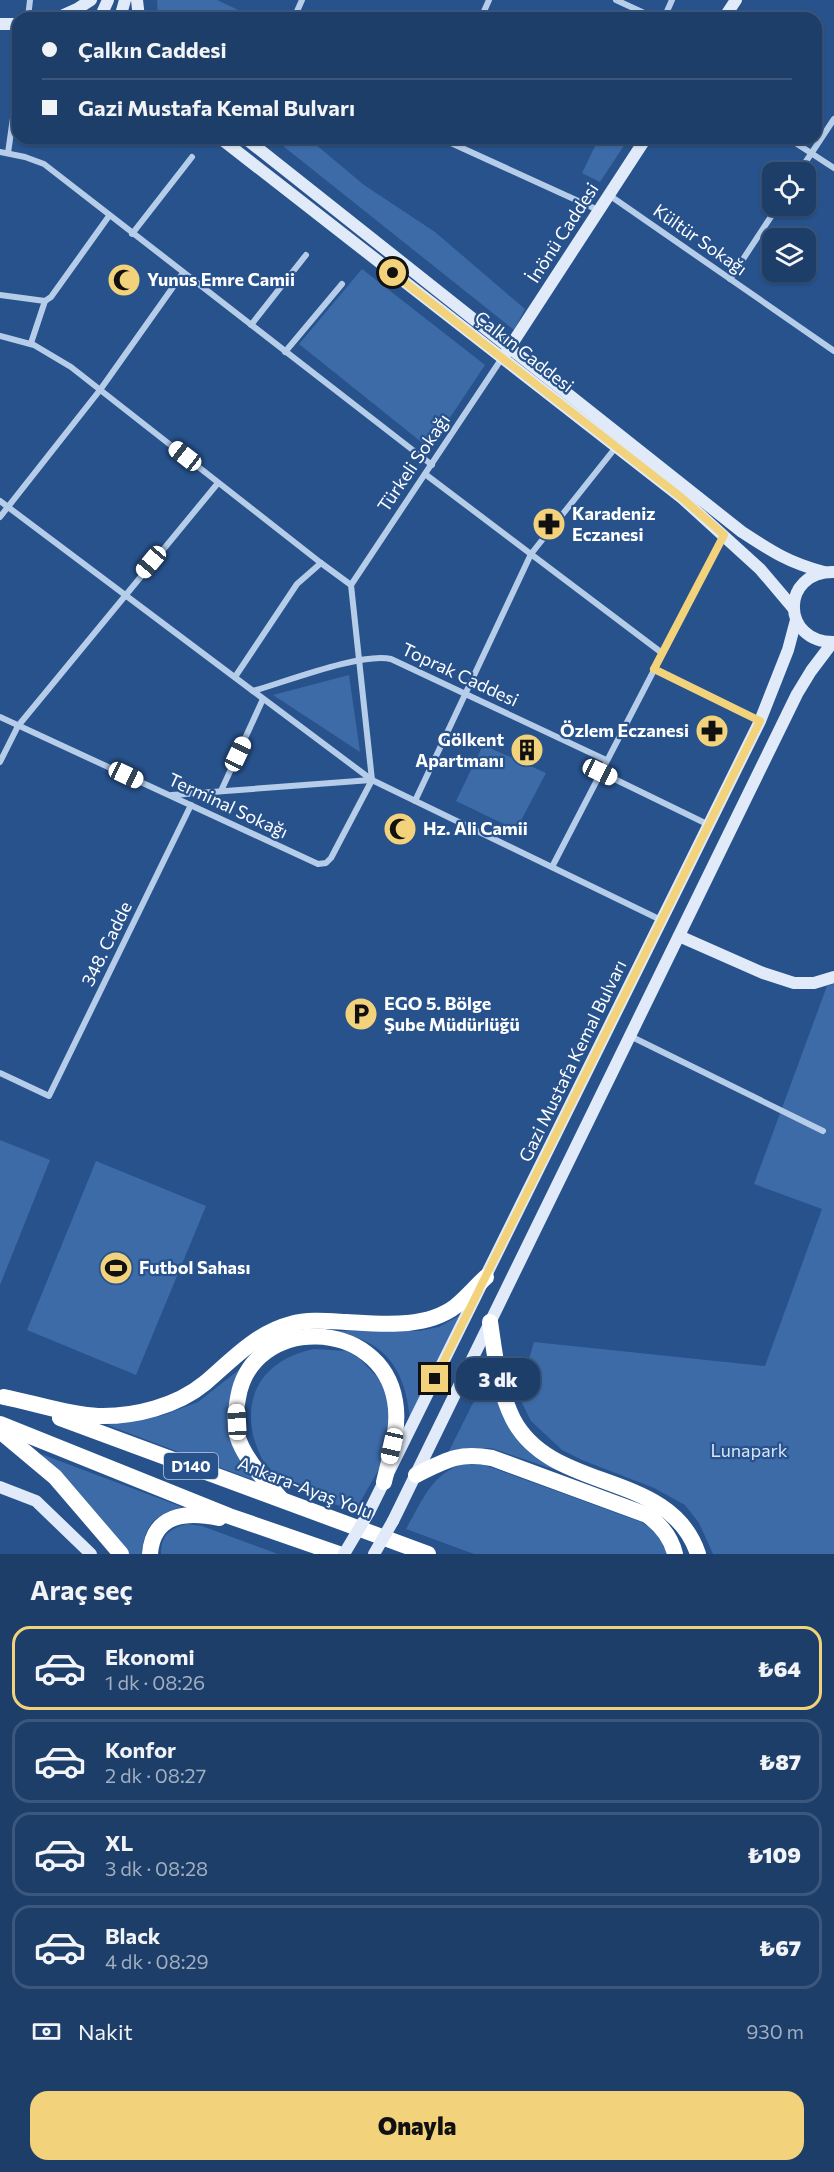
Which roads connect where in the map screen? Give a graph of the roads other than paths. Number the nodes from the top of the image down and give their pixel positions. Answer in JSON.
{"nodes":[{"id":1,"x":91,"y":0,"type":"edge"},
{"id":2,"x":616,"y":0,"type":"edge"},
{"id":3,"x":70,"y":12,"type":"edge"},
{"id":4,"x":642,"y":12,"type":"edge"},
{"id":5,"x":834,"y":119,"type":"edge"},
{"id":6,"x":12,"y":125,"type":"edge"},
{"id":7,"x":822,"y":138,"type":"edge"},
{"id":8,"x":228,"y":144,"type":"edge"},
{"id":9,"x":252,"y":144,"type":"edge"},
{"id":10,"x":453,"y":144,"type":"edge"},
{"id":11,"x":642,"y":144,"type":"edge"},
{"id":12,"x":797,"y":144,"type":"edge"},
{"id":13,"x":818,"y":144,"type":"edge"},
{"id":14,"x":0,"y":152,"type":"edge"},
{"id":15,"x":8,"y":153,"type":"junction"},
{"id":16,"x":812,"y":154,"type":"junction"},
{"id":17,"x":192,"y":157,"type":"dead end"},
{"id":18,"x":806,"y":162,"type":"edge"},
{"id":19,"x":834,"y":168,"type":"edge"},
{"id":20,"x":609,"y":195,"type":"junction"},
{"id":21,"x":599,"y":210,"type":"junction"},
{"id":22,"x":110,"y":216,"type":"junction"},
{"id":23,"x":771,"y":216,"type":"edge"},
{"id":24,"x":132,"y":234,"type":"junction"},
{"id":25,"x":306,"y":255,"type":"dead end"},
{"id":26,"x":183,"y":273,"type":"junction"},
{"id":27,"x":730,"y":279,"type":"junction"},
{"id":28,"x":342,"y":284,"type":"dead end"},
{"id":29,"x":0,"y":295,"type":"edge"},
{"id":30,"x":45,"y":301,"type":"junction"},
{"id":31,"x":251,"y":325,"type":"junction"},
{"id":32,"x":0,"y":336,"type":"edge"},
{"id":33,"x":31,"y":343,"type":"junction"},
{"id":34,"x":834,"y":351,"type":"edge"},
{"id":35,"x":285,"y":352,"type":"junction"},
{"id":36,"x":506,"y":353,"type":"junction"},
{"id":37,"x":100,"y":390,"type":"junction"},
{"id":38,"x":616,"y":447,"type":"junction"},
{"id":39,"x":432,"y":465,"type":"junction"},
{"id":40,"x":425,"y":474,"type":"junction"},
{"id":41,"x":218,"y":483,"type":"junction"},
{"id":42,"x":0,"y":501,"type":"edge"},
{"id":43,"x":8,"y":507,"type":"junction"},
{"id":44,"x":0,"y":517,"type":"edge"},
{"id":45,"x":724,"y":535,"type":"junction"},
{"id":46,"x":531,"y":554,"type":"junction"},
{"id":47,"x":321,"y":563,"type":"junction"},
{"id":48,"x":829,"y":572,"type":"edge"},
{"id":49,"x":351,"y":585,"type":"junction"},
{"id":50,"x":125,"y":594,"type":"junction"},
{"id":51,"x":795,"y":614,"type":"junction"},
{"id":52,"x":833,"y":642,"type":"edge"},
{"id":53,"x":662,"y":653,"type":"junction"},
{"id":54,"x":359,"y":660,"type":"junction"},
{"id":55,"x":654,"y":669,"type":"junction"},
{"id":56,"x":235,"y":677,"type":"junction"},
{"id":57,"x":253,"y":691,"type":"junction"},
{"id":58,"x":466,"y":694,"type":"junction"},
{"id":59,"x":263,"y":699,"type":"junction"},
{"id":60,"x":0,"y":717,"type":"edge"},
{"id":61,"x":760,"y":721,"type":"junction"},
{"id":62,"x":18,"y":726,"type":"junction"},
{"id":63,"x":606,"y":760,"type":"junction"},
{"id":64,"x":0,"y":762,"type":"edge"},
{"id":65,"x":600,"y":772,"type":"junction"},
{"id":66,"x":372,"y":780,"type":"junction"},
{"id":67,"x":221,"y":791,"type":"junction"},
{"id":68,"x":169,"y":795,"type":"junction"},
{"id":69,"x":415,"y":801,"type":"junction"},
{"id":70,"x":191,"y":805,"type":"junction"},
{"id":71,"x":709,"y":825,"type":"junction"},
{"id":72,"x":552,"y":867,"type":"junction"},
{"id":73,"x":662,"y":920,"type":"junction"},
{"id":74,"x":679,"y":936,"type":"junction"},
{"id":75,"x":834,"y":977,"type":"edge"},
{"id":76,"x":630,"y":1036,"type":"junction"},
{"id":77,"x":0,"y":1073,"type":"edge"},
{"id":78,"x":823,"y":1131,"type":"dead end"},
{"id":79,"x":486,"y":1277,"type":"junction"},
{"id":80,"x":490,"y":1322,"type":"junction"},
{"id":81,"x":2,"y":1396,"type":"edge"},
{"id":82,"x":0,"y":1424,"type":"edge"},
{"id":83,"x":0,"y":1431,"type":"edge"},
{"id":84,"x":416,"y":1475,"type":"junction"},
{"id":85,"x":384,"y":1482,"type":"junction"},
{"id":86,"x":0,"y":1487,"type":"edge"},
{"id":87,"x":282,"y":1499,"type":"junction"},
{"id":88,"x":266,"y":1528,"type":"junction"},
{"id":89,"x":90,"y":1554,"type":"edge"},
{"id":90,"x":121,"y":1554,"type":"edge"},
{"id":91,"x":150,"y":1554,"type":"edge"},
{"id":92,"x":339,"y":1554,"type":"edge"},
{"id":93,"x":344,"y":1554,"type":"edge"},
{"id":94,"x":374,"y":1554,"type":"edge"},
{"id":95,"x":428,"y":1554,"type":"edge"},
{"id":96,"x":675,"y":1554,"type":"edge"},
{"id":97,"x":698,"y":1554,"type":"edge"}],
"edges":[{"from":1,"to":3,"type":"main road"},
{"from":2,"to":4,"type":"street"},
{"from":5,"to":7,"type":"street"},
{"from":6,"to":15,"type":"street"},
{"from":8,"to":36,"type":"main road","name":"Çalkın Caddesi"},
{"from":9,"to":36,"type":"main road","name":"Çalkın Caddesi"},
{"from":10,"to":21,"type":"street"},
{"from":11,"to":20,"type":"main road","name":"İnönü Caddesi"},
{"from":12,"to":16,"type":"street"},
{"from":13,"to":16,"type":"street"},
{"from":14,"to":15,"type":"street"},
{"from":15,"to":22,"type":"street"},
{"from":16,"to":18,"type":"street"},
{"from":16,"to":19,"type":"street"},
{"from":17,"to":24,"type":"street"},
{"from":20,"to":21,"type":"main road","name":"İnönü Caddesi"},
{"from":20,"to":27,"type":"street","name":"Kültür Sokağı"},
{"from":21,"to":36,"type":"main road","name":"İnönü Caddesi"},
{"from":22,"to":24,"type":"street"},
{"from":22,"to":30,"type":"street"},
{"from":23,"to":27,"type":"street"},
{"from":24,"to":26,"type":"street"},
{"from":25,"to":31,"type":"street"},
{"from":26,"to":31,"type":"street"},
{"from":26,"to":37,"type":"street"},
{"from":27,"to":34,"type":"street","name":"Kültür Sokağı"},
{"from":28,"to":35,"type":"street"},
{"from":29,"to":30,"type":"street"},
{"from":30,"to":33,"type":"street"},
{"from":31,"to":35,"type":"street"},
{"from":32,"to":33,"type":"street"},
{"from":33,"to":37,"type":"street"},
{"from":35,"to":39,"type":"street"},
{"from":36,"to":38,"type":"main road","name":"Çalkın Caddesi"},
{"from":36,"to":39,"type":"street","name":"Türkeli Sokağı"},
{"from":36,"to":48,"type":"main road","name":"Çalkın Caddesi"},
{"from":37,"to":41,"type":"street"},
{"from":37,"to":43,"type":"street"},
{"from":38,"to":45,"type":"main road","name":"Çalkın Caddesi"},
{"from":38,"to":46,"type":"street"},
{"from":39,"to":40,"type":"street","name":"Türkeli Sokağı"},
{"from":40,"to":46,"type":"street"},
{"from":40,"to":49,"type":"street","name":"Türkeli Sokağı"},
{"from":41,"to":47,"type":"street"},
{"from":41,"to":50,"type":"street"},
{"from":42,"to":43,"type":"street"},
{"from":43,"to":44,"type":"street"},
{"from":43,"to":50,"type":"street"},
{"from":45,"to":51,"type":"main road","name":"Çalkın Caddesi"},
{"from":45,"to":53,"type":"street"},
{"from":46,"to":53,"type":"street"},
{"from":46,"to":58,"type":"street"},
{"from":47,"to":49,"type":"street"},
{"from":47,"to":56,"type":"street"},
{"from":48,"to":51,"type":"main road","name":"Gazi Mustafa Kemal Bulvarı"},
{"from":49,"to":54,"type":"street"},
{"from":50,"to":56,"type":"street"},
{"from":50,"to":62,"type":"street"},
{"from":51,"to":52,"type":"main road","name":"Çalkın Caddesi"},
{"from":51,"to":61,"type":"main road","name":"Gazi Mustafa Kemal Bulvarı"},
{"from":52,"to":74,"type":"main road"},
{"from":53,"to":55,"type":"street"},
{"from":54,"to":57,"type":"street","name":"Toprak Caddesi"},
{"from":54,"to":58,"type":"street","name":"Toprak Caddesi"},
{"from":54,"to":66,"type":"street"},
{"from":55,"to":61,"type":"street"},
{"from":55,"to":63,"type":"street"},
{"from":56,"to":57,"type":"street"},
{"from":57,"to":59,"type":"street"},
{"from":58,"to":63,"type":"street","name":"Toprak Caddesi"},
{"from":58,"to":69,"type":"street"},
{"from":59,"to":66,"type":"street"},
{"from":59,"to":67,"type":"street"},
{"from":60,"to":62,"type":"street","name":"Terminal Sokağı"},
{"from":61,"to":71,"type":"main road","name":"Gazi Mustafa Kemal Bulvarı"},
{"from":62,"to":64,"type":"street"},
{"from":62,"to":68,"type":"street","name":"Terminal Sokağı"},
{"from":63,"to":65,"type":"street"},
{"from":65,"to":71,"type":"street"},
{"from":65,"to":72,"type":"street"},
{"from":66,"to":67,"type":"street"},
{"from":66,"to":69,"type":"street"},
{"from":66,"to":70,"type":"street","name":"Terminal Sokağı"},
{"from":67,"to":68,"type":"street"},
{"from":68,"to":70,"type":"street","name":"Terminal Sokağı"},
{"from":69,"to":72,"type":"street"},
{"from":70,"to":77,"type":"street","name":"348. Cadde"},
{"from":71,"to":73,"type":"main road","name":"Gazi Mustafa Kemal Bulvarı"},
{"from":72,"to":73,"type":"street"},
{"from":73,"to":79,"type":"main road","name":"Gazi Mustafa Kemal Bulvarı"},
{"from":74,"to":75,"type":"main road"},
{"from":74,"to":76,"type":"main road"},
{"from":76,"to":78,"type":"street"},
{"from":76,"to":80,"type":"main road"},
{"from":79,"to":81,"type":"highway"},
{"from":79,"to":85,"type":"main road","name":"Gazi Mustafa Kemal Bulvarı"},
{"from":80,"to":84,"type":"main road"},
{"from":80,"to":97,"type":"highway"},
{"from":81,"to":87,"type":"highway","name":"Ankara-Ayaş Yolu","number":"D140"},
{"from":82,"to":88,"type":"highway","number":"D140"},
{"from":83,"to":90,"type":"highway"},
{"from":84,"to":94,"type":"main road","bridge":true},
{"from":84,"to":96,"type":"highway"},
{"from":85,"to":87,"type":"highway"},
{"from":85,"to":93,"type":"main road","name":"Gazi Mustafa Kemal Bulvarı","bridge":true},
{"from":86,"to":89,"type":"main road"},
{"from":87,"to":95,"type":"highway","name":"Ankara-Ayaş Yolu","number":"D140"},
{"from":88,"to":91,"type":"highway"},
{"from":88,"to":92,"type":"highway","number":"D140"}]}
